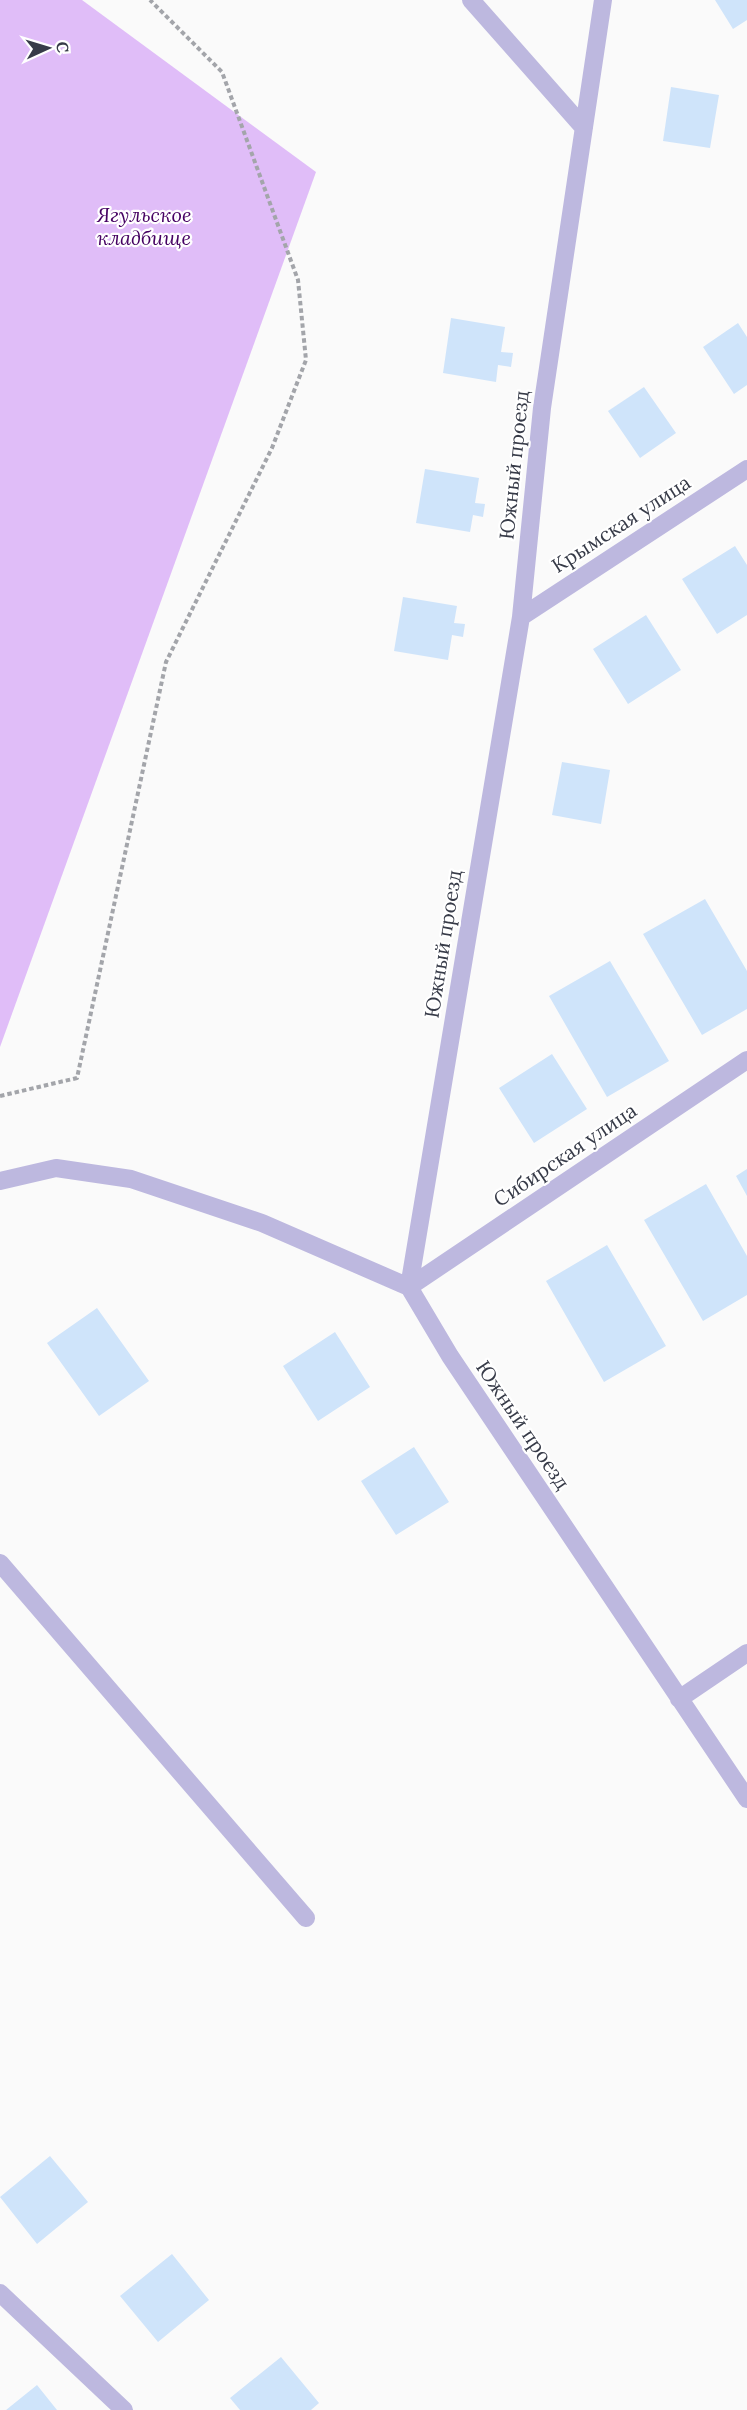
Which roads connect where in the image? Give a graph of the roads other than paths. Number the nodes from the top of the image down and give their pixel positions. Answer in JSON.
{"nodes":[{"id":1,"x":471,"y":0,"type":"edge"},
{"id":2,"x":603,"y":0,"type":"edge"},
{"id":3,"x":584,"y":128,"type":"junction"},
{"id":4,"x":747,"y":469,"type":"edge"},
{"id":5,"x":521,"y":617,"type":"junction"},
{"id":6,"x":747,"y":1060,"type":"edge"},
{"id":7,"x":0,"y":1181,"type":"edge"},
{"id":8,"x":409,"y":1287,"type":"junction"},
{"id":9,"x":0,"y":1563,"type":"edge"},
{"id":10,"x":747,"y":1653,"type":"edge"},
{"id":11,"x":679,"y":1699,"type":"junction"},
{"id":12,"x":747,"y":1799,"type":"edge"},
{"id":13,"x":306,"y":1918,"type":"dead end"},
{"id":14,"x":0,"y":2293,"type":"edge"},
{"id":15,"x":124,"y":2410,"type":"edge"}],
"edges":[{"from":1,"to":3,"type":"street"},
{"from":2,"to":3,"type":"street","name":"Южный проезд"},
{"from":3,"to":5,"type":"street","name":"Южный проезд"},
{"from":4,"to":5,"type":"street","name":"Крымская улица"},
{"from":5,"to":8,"type":"street","name":"Южный проезд"},
{"from":6,"to":8,"type":"street","name":"Сибирская улица"},
{"from":7,"to":8,"type":"street"},
{"from":8,"to":11,"type":"street","name":"Южный проезд"},
{"from":9,"to":13,"type":"street"},
{"from":10,"to":11,"type":"street"},
{"from":11,"to":12,"type":"street","name":"Южный проезд"},
{"from":14,"to":15,"type":"street"}]}
